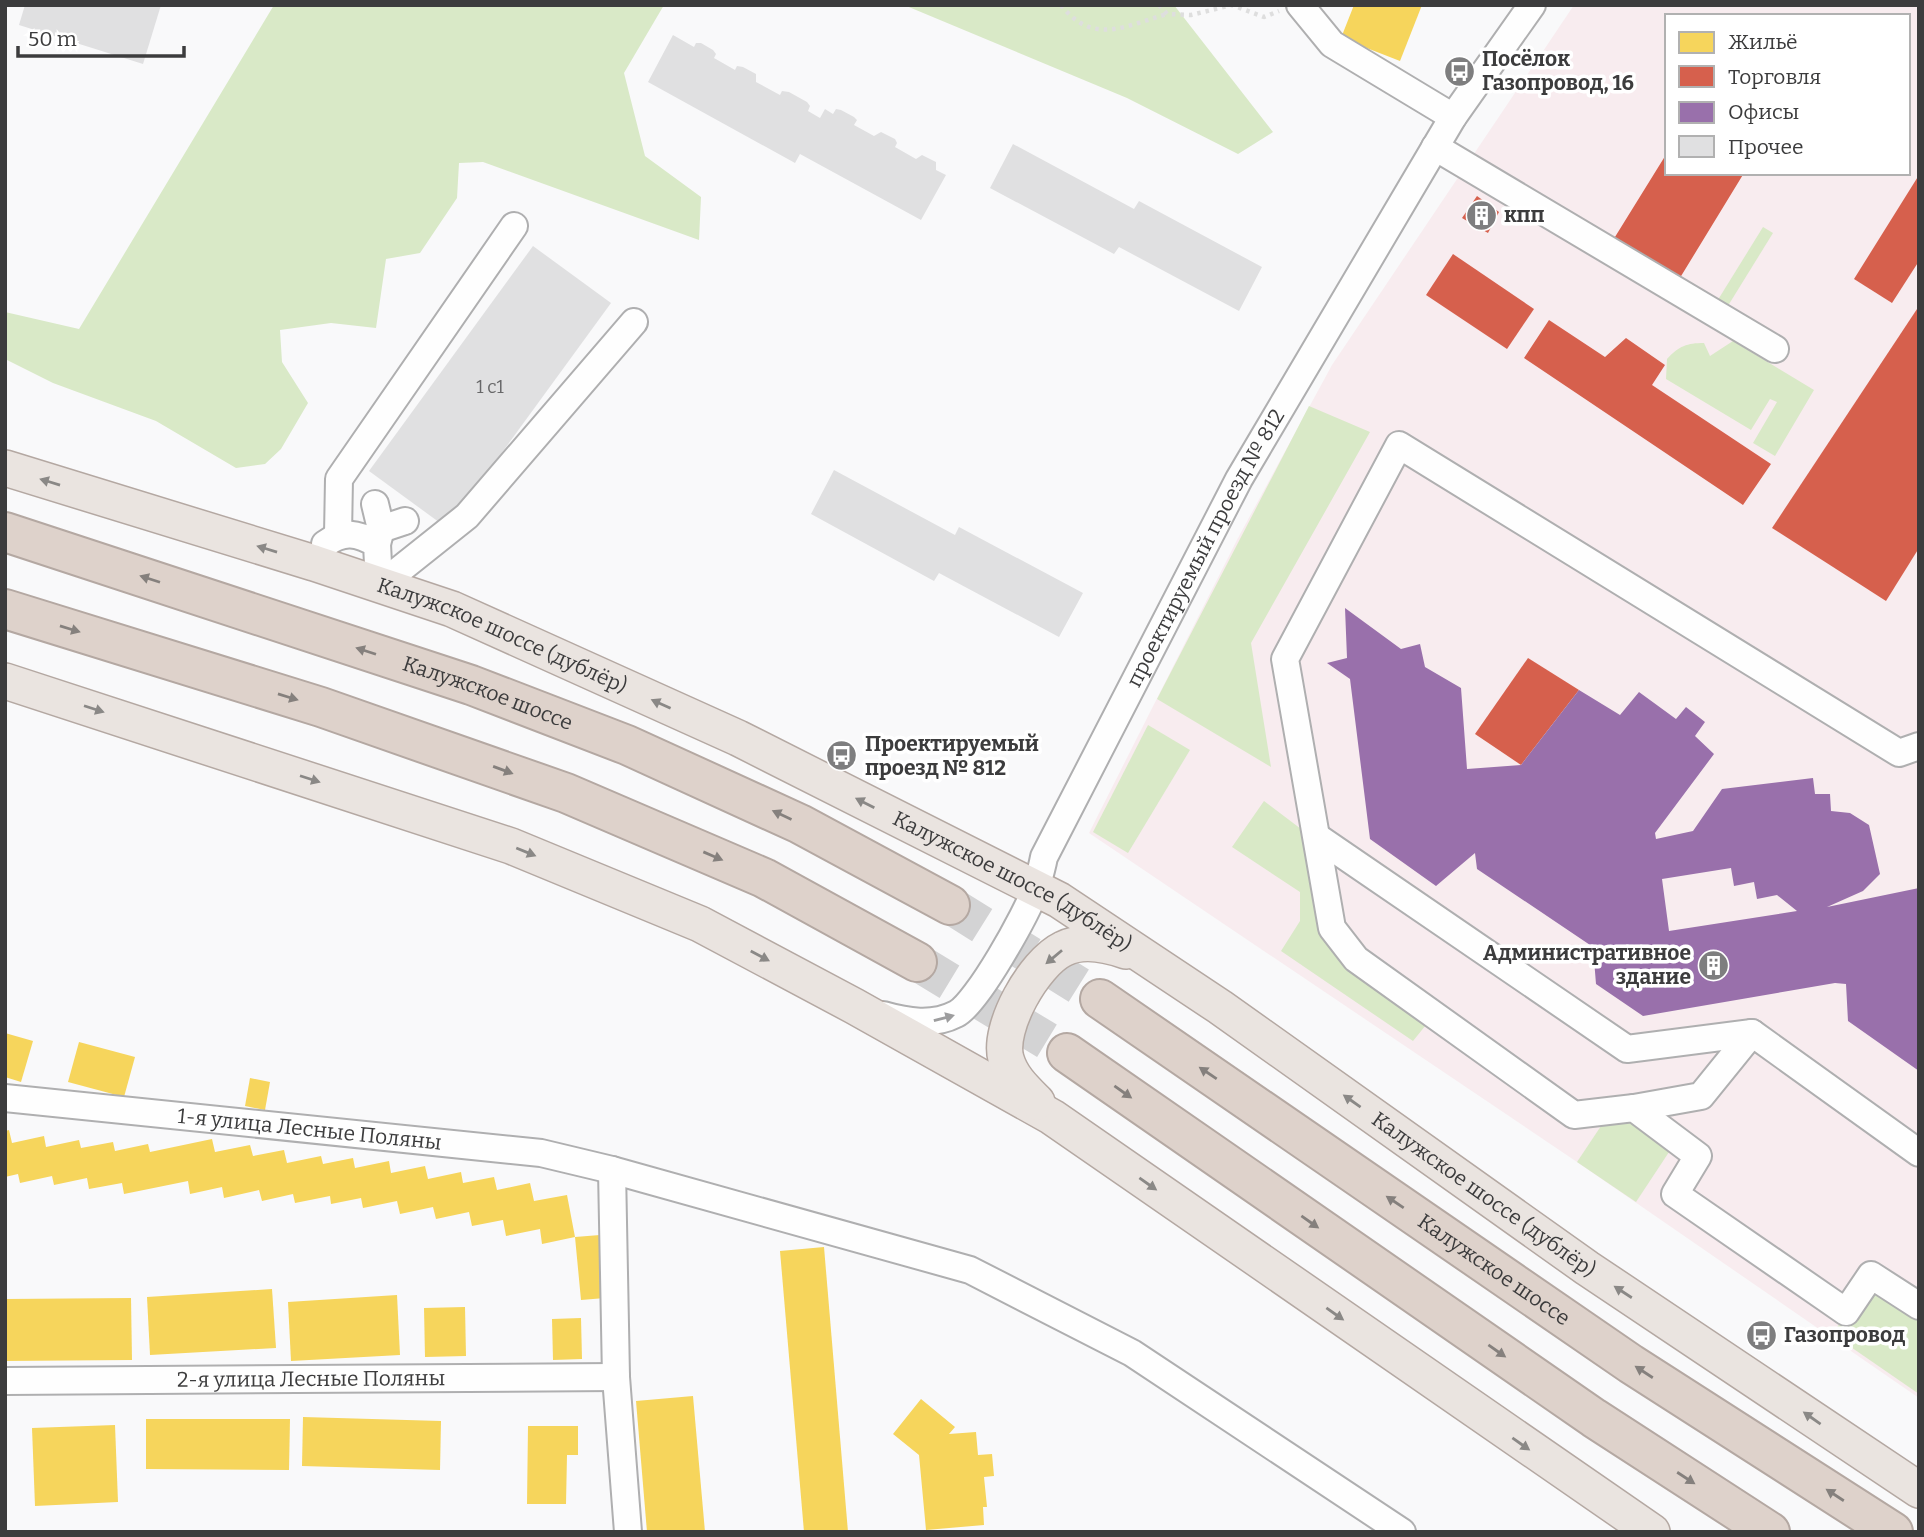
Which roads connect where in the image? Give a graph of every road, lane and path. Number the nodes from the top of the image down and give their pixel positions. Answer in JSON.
{"nodes":[{"id":1,"x":1061,"y":5,"type":"edge"},
{"id":2,"x":1159,"y":5,"type":"edge"},
{"id":3,"x":1284,"y":5,"type":"edge"},
{"id":4,"x":1300,"y":5,"type":"edge"},
{"id":5,"x":1532,"y":5,"type":"edge"},
{"id":6,"x":1167,"y":14,"type":"junction"},
{"id":7,"x":1453,"y":117,"type":"junction"},
{"id":8,"x":1435,"y":147,"type":"junction"},
{"id":9,"x":514,"y":226,"type":"dead end"},
{"id":10,"x":634,"y":322,"type":"dead end"},
{"id":11,"x":1775,"y":349,"type":"dead end"},
{"id":12,"x":5,"y":468,"type":"edge"},
{"id":13,"x":5,"y":532,"type":"edge"},
{"id":14,"x":338,"y":535,"type":"junction"},
{"id":15,"x":314,"y":563,"type":"junction"},
{"id":16,"x":379,"y":584,"type":"junction"},
{"id":17,"x":5,"y":609,"type":"edge"},
{"id":18,"x":5,"y":681,"type":"edge"},
{"id":19,"x":1919,"y":746,"type":"edge"},
{"id":20,"x":1317,"y":837,"type":"junction"},
{"id":21,"x":1036,"y":888,"type":"junction"},
{"id":22,"x":950,"y":905,"type":"tunnel mouth"},
{"id":23,"x":1141,"y":956,"type":"junction"},
{"id":24,"x":917,"y":962,"type":"tunnel mouth"},
{"id":25,"x":1100,"y":999,"type":"tunnel mouth"},
{"id":26,"x":854,"y":1006,"type":"junction"},
{"id":27,"x":1752,"y":1033,"type":"junction"},
{"id":28,"x":1067,"y":1053,"type":"tunnel mouth"},
{"id":29,"x":5,"y":1098,"type":"edge"},
{"id":30,"x":1634,"y":1108,"type":"junction"},
{"id":31,"x":1052,"y":1117,"type":"junction"},
{"id":32,"x":1919,"y":1153,"type":"edge"},
{"id":33,"x":612,"y":1170,"type":"junction"},
{"id":34,"x":1919,"y":1306,"type":"edge"},
{"id":35,"x":616,"y":1377,"type":"junction"},
{"id":36,"x":5,"y":1381,"type":"edge"},
{"id":37,"x":1904,"y":1474,"type":"edge"},
{"id":38,"x":1919,"y":1490,"type":"edge"},
{"id":39,"x":628,"y":1532,"type":"edge"},
{"id":40,"x":1402,"y":1532,"type":"edge"},
{"id":41,"x":1652,"y":1532,"type":"edge"},
{"id":42,"x":1770,"y":1532,"type":"edge"},
{"id":43,"x":1893,"y":1532,"type":"edge"}],
"edges":[{"from":1,"to":6,"type":"path"},
{"from":2,"to":6,"type":"path"},
{"from":3,"to":6,"type":"path"},
{"from":4,"to":7,"type":"street"},
{"from":5,"to":7,"type":"street","name":"проектируемый проезд № 812"},
{"from":7,"to":8,"type":"street","name":"проектируемый проезд № 812"},
{"from":8,"to":11,"type":"street"},
{"from":8,"to":21,"type":"street","name":"проектируемый проезд № 812"},
{"from":9,"to":14,"type":"street"},
{"from":10,"to":16,"type":"street"},
{"from":15,"to":12,"type":"main road","name":"Калужское шоссе (дублёр)","one_way":true},
{"from":22,"to":13,"type":"highway","name":"Калужское шоссе","one_way":true},
{"from":14,"to":15,"type":"street"},
{"from":14,"to":16,"type":"street"},
{"from":15,"to":16,"type":"main road","name":"Калужское шоссе (дублёр)"},
{"from":21,"to":16,"type":"main road","name":"Калужское шоссе (дублёр)","one_way":true},
{"from":17,"to":24,"type":"highway","one_way":true},
{"from":18,"to":26,"type":"main road","one_way":true},
{"from":19,"to":20,"type":"street"},
{"from":20,"to":27,"type":"street"},
{"from":20,"to":30,"type":"street"},
{"from":21,"to":23,"type":"main road","name":"Калужское шоссе (дублёр)"},
{"from":26,"to":21,"type":"street","name":"проектируемый проезд № 812","one_way":true},
{"from":23,"to":31,"type":"main road","one_way":true},
{"from":37,"to":23,"type":"main road","name":"Калужское шоссе (дублёр)","one_way":true},
{"from":43,"to":25,"type":"highway","name":"Калужское шоссе","one_way":true},
{"from":26,"to":31,"type":"main road"},
{"from":27,"to":30,"type":"street"},
{"from":27,"to":32,"type":"street"},
{"from":28,"to":42,"type":"highway","one_way":true},
{"from":29,"to":33,"type":"street","name":"1-я улица Лесные Поляны"},
{"from":30,"to":34,"type":"street"},
{"from":31,"to":41,"type":"main road","one_way":true},
{"from":33,"to":35,"type":"street"},
{"from":33,"to":40,"type":"street","name":"1-я улица Лесные Поляны"},
{"from":35,"to":36,"type":"street","name":"2-я улица Лесные Поляны"},
{"from":35,"to":39,"type":"street"},
{"from":37,"to":38,"type":"main road","name":"Калужское шоссе (дублёр)"}]}
